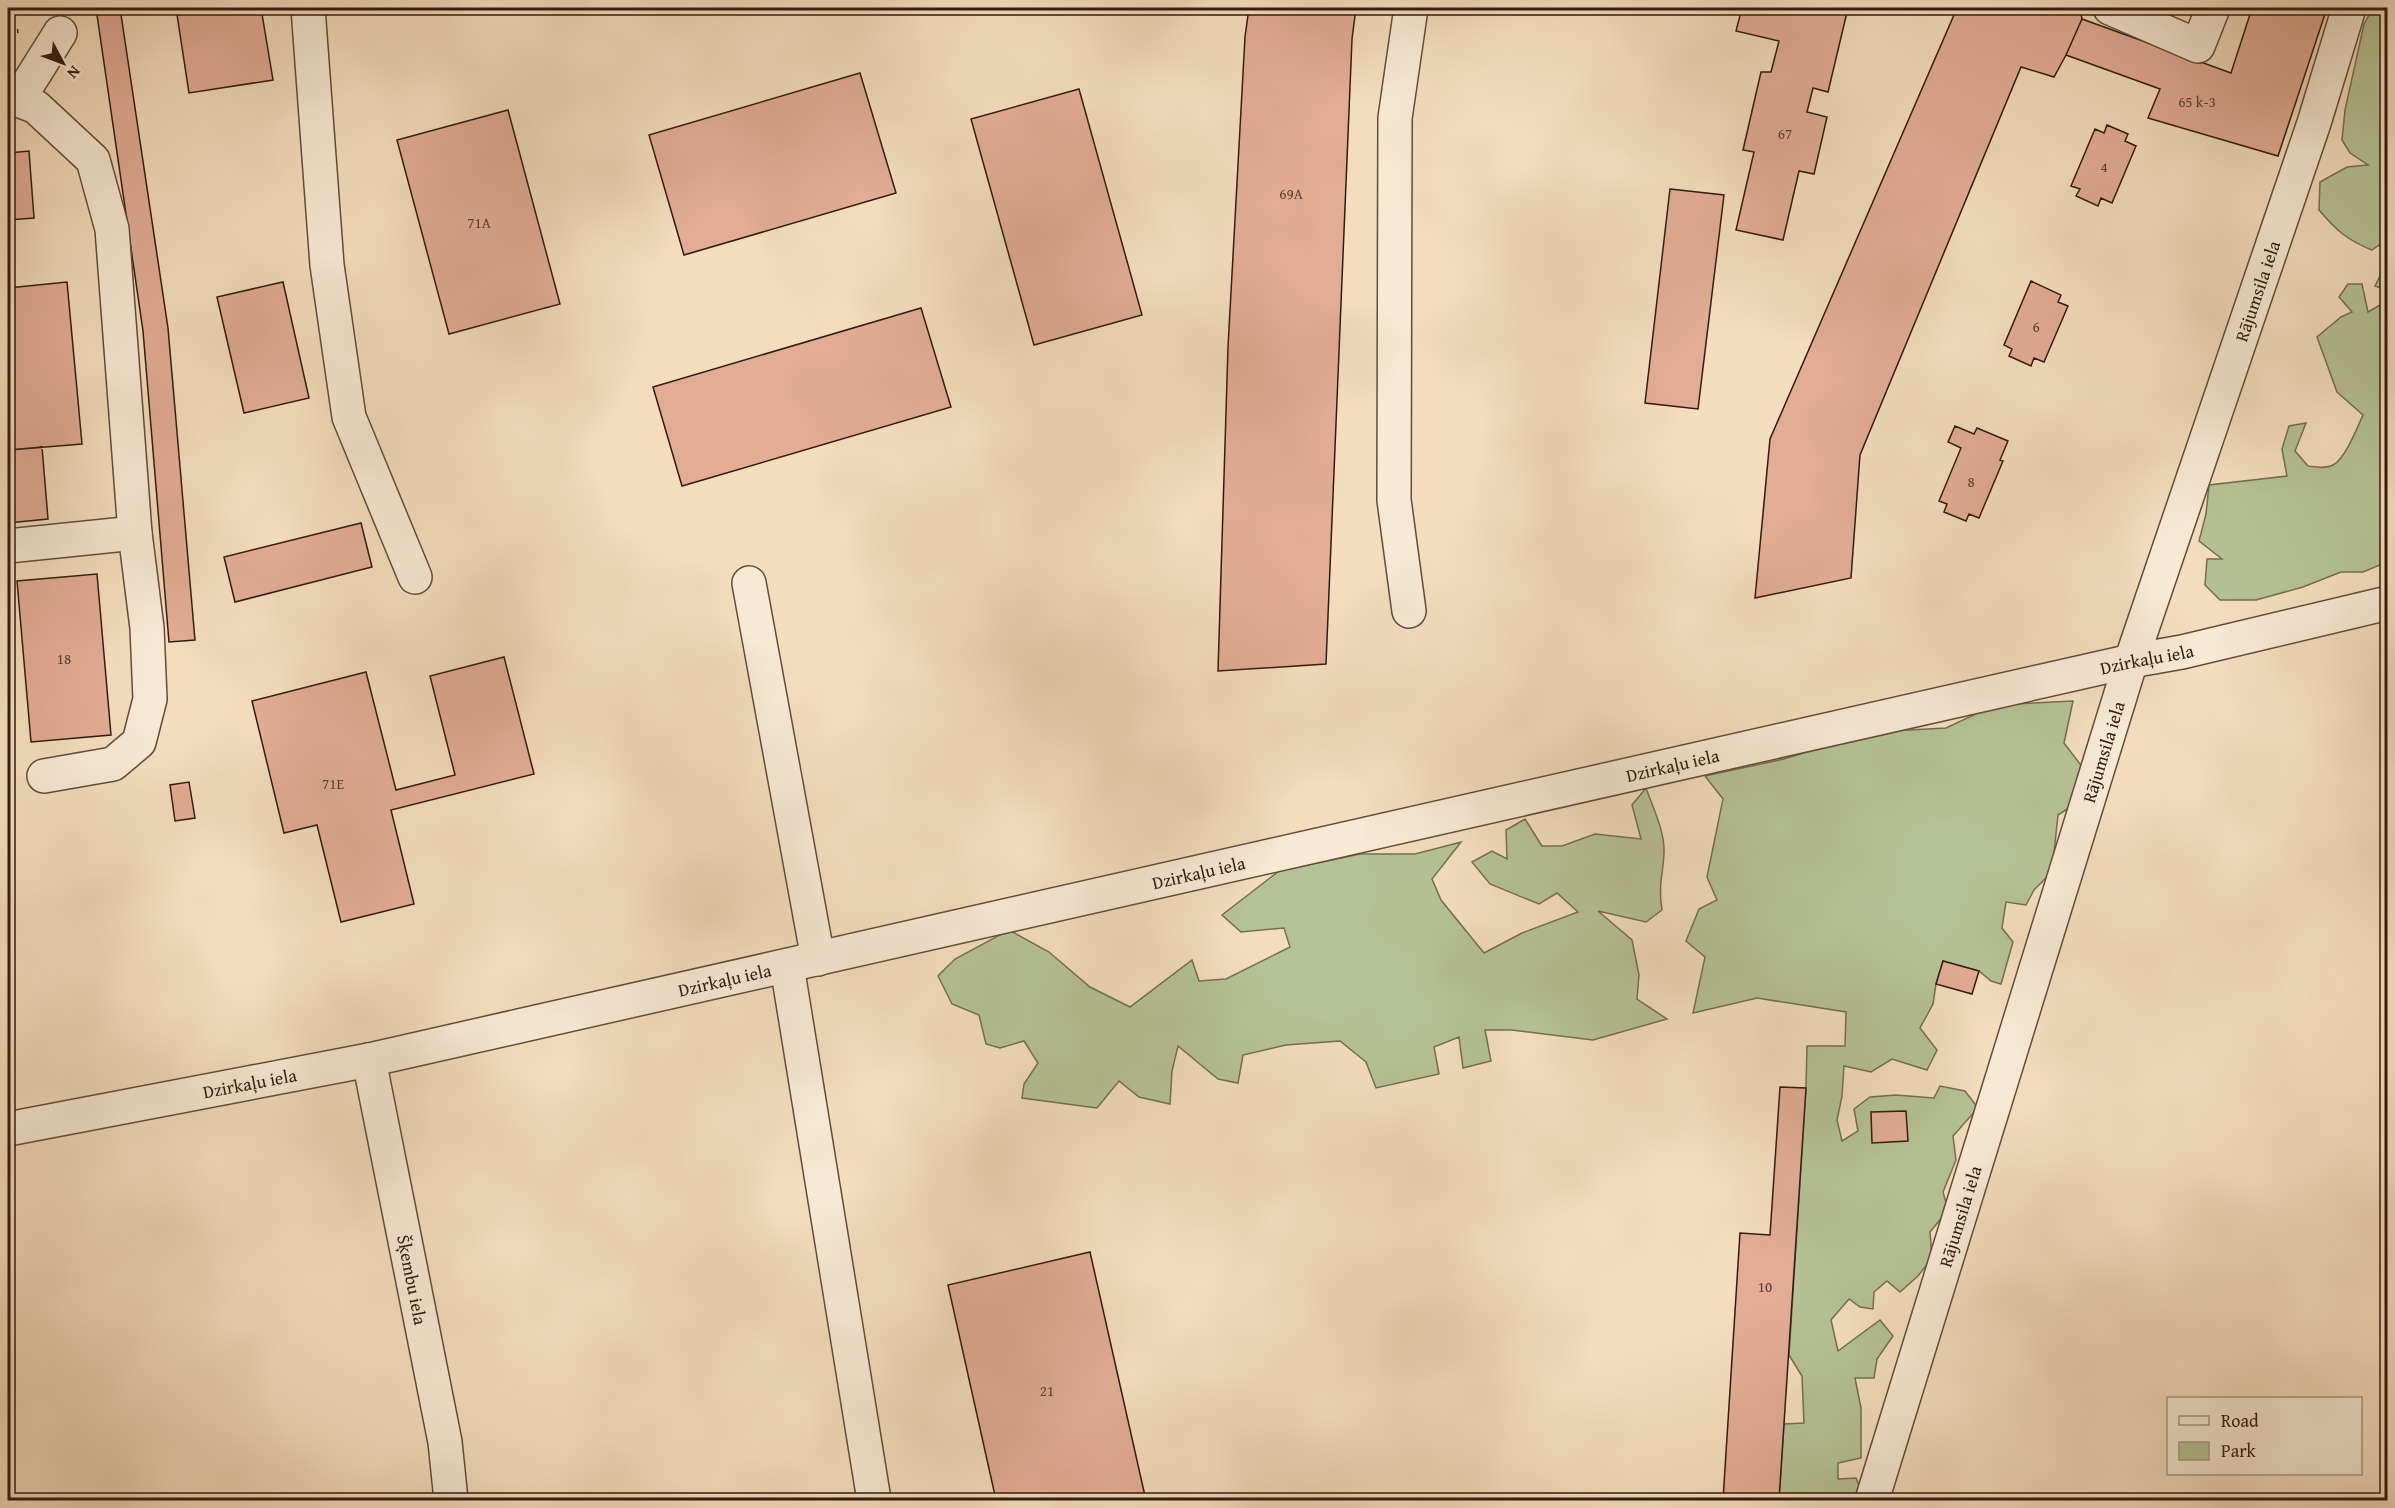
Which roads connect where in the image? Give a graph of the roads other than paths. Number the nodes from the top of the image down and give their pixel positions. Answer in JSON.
{"nodes":[{"id":1,"x":308,"y":8,"type":"edge"},
{"id":2,"x":1411,"y":8,"type":"edge"},
{"id":3,"x":2110,"y":8,"type":"edge"},
{"id":4,"x":2213,"y":8,"type":"edge"},
{"id":5,"x":2349,"y":8,"type":"edge"},
{"id":6,"x":60,"y":33,"type":"dead end"},
{"id":7,"x":13,"y":98,"type":"edge"},
{"id":8,"x":135,"y":533,"type":"junction"},
{"id":9,"x":8,"y":546,"type":"edge"},
{"id":10,"x":415,"y":577,"type":"dead end"},
{"id":11,"x":749,"y":583,"type":"dead end"},
{"id":12,"x":2388,"y":603,"type":"edge"},
{"id":13,"x":1409,"y":611,"type":"dead end"},
{"id":14,"x":2131,"y":661,"type":"junction"},
{"id":15,"x":44,"y":776,"type":"dead end"},
{"id":16,"x":803,"y":962,"type":"junction"},
{"id":17,"x":369,"y":1060,"type":"junction"},
{"id":18,"x":8,"y":1129,"type":"edge"},
{"id":19,"x":451,"y":1500,"type":"edge"},
{"id":20,"x":874,"y":1500,"type":"edge"},
{"id":21,"x":1872,"y":1500,"type":"edge"}],
"edges":[{"from":1,"to":10,"type":"street"},
{"from":2,"to":13,"type":"street"},
{"from":3,"to":4,"type":"street"},
{"from":5,"to":14,"type":"street","name":"Rājumsila iela"},
{"from":6,"to":7,"type":"street"},
{"from":7,"to":8,"type":"street"},
{"from":8,"to":9,"type":"street"},
{"from":8,"to":15,"type":"street"},
{"from":11,"to":16,"type":"street"},
{"from":12,"to":14,"type":"street","name":"Dzirkaļu iela"},
{"from":14,"to":16,"type":"street","name":"Dzirkaļu iela"},
{"from":14,"to":21,"type":"street","name":"Rājumsila iela"},
{"from":16,"to":17,"type":"street","name":"Dzirkaļu iela"},
{"from":16,"to":20,"type":"street"},
{"from":17,"to":18,"type":"street","name":"Dzirkaļu iela"},
{"from":17,"to":19,"type":"street","name":"Šķembu iela"}]}
